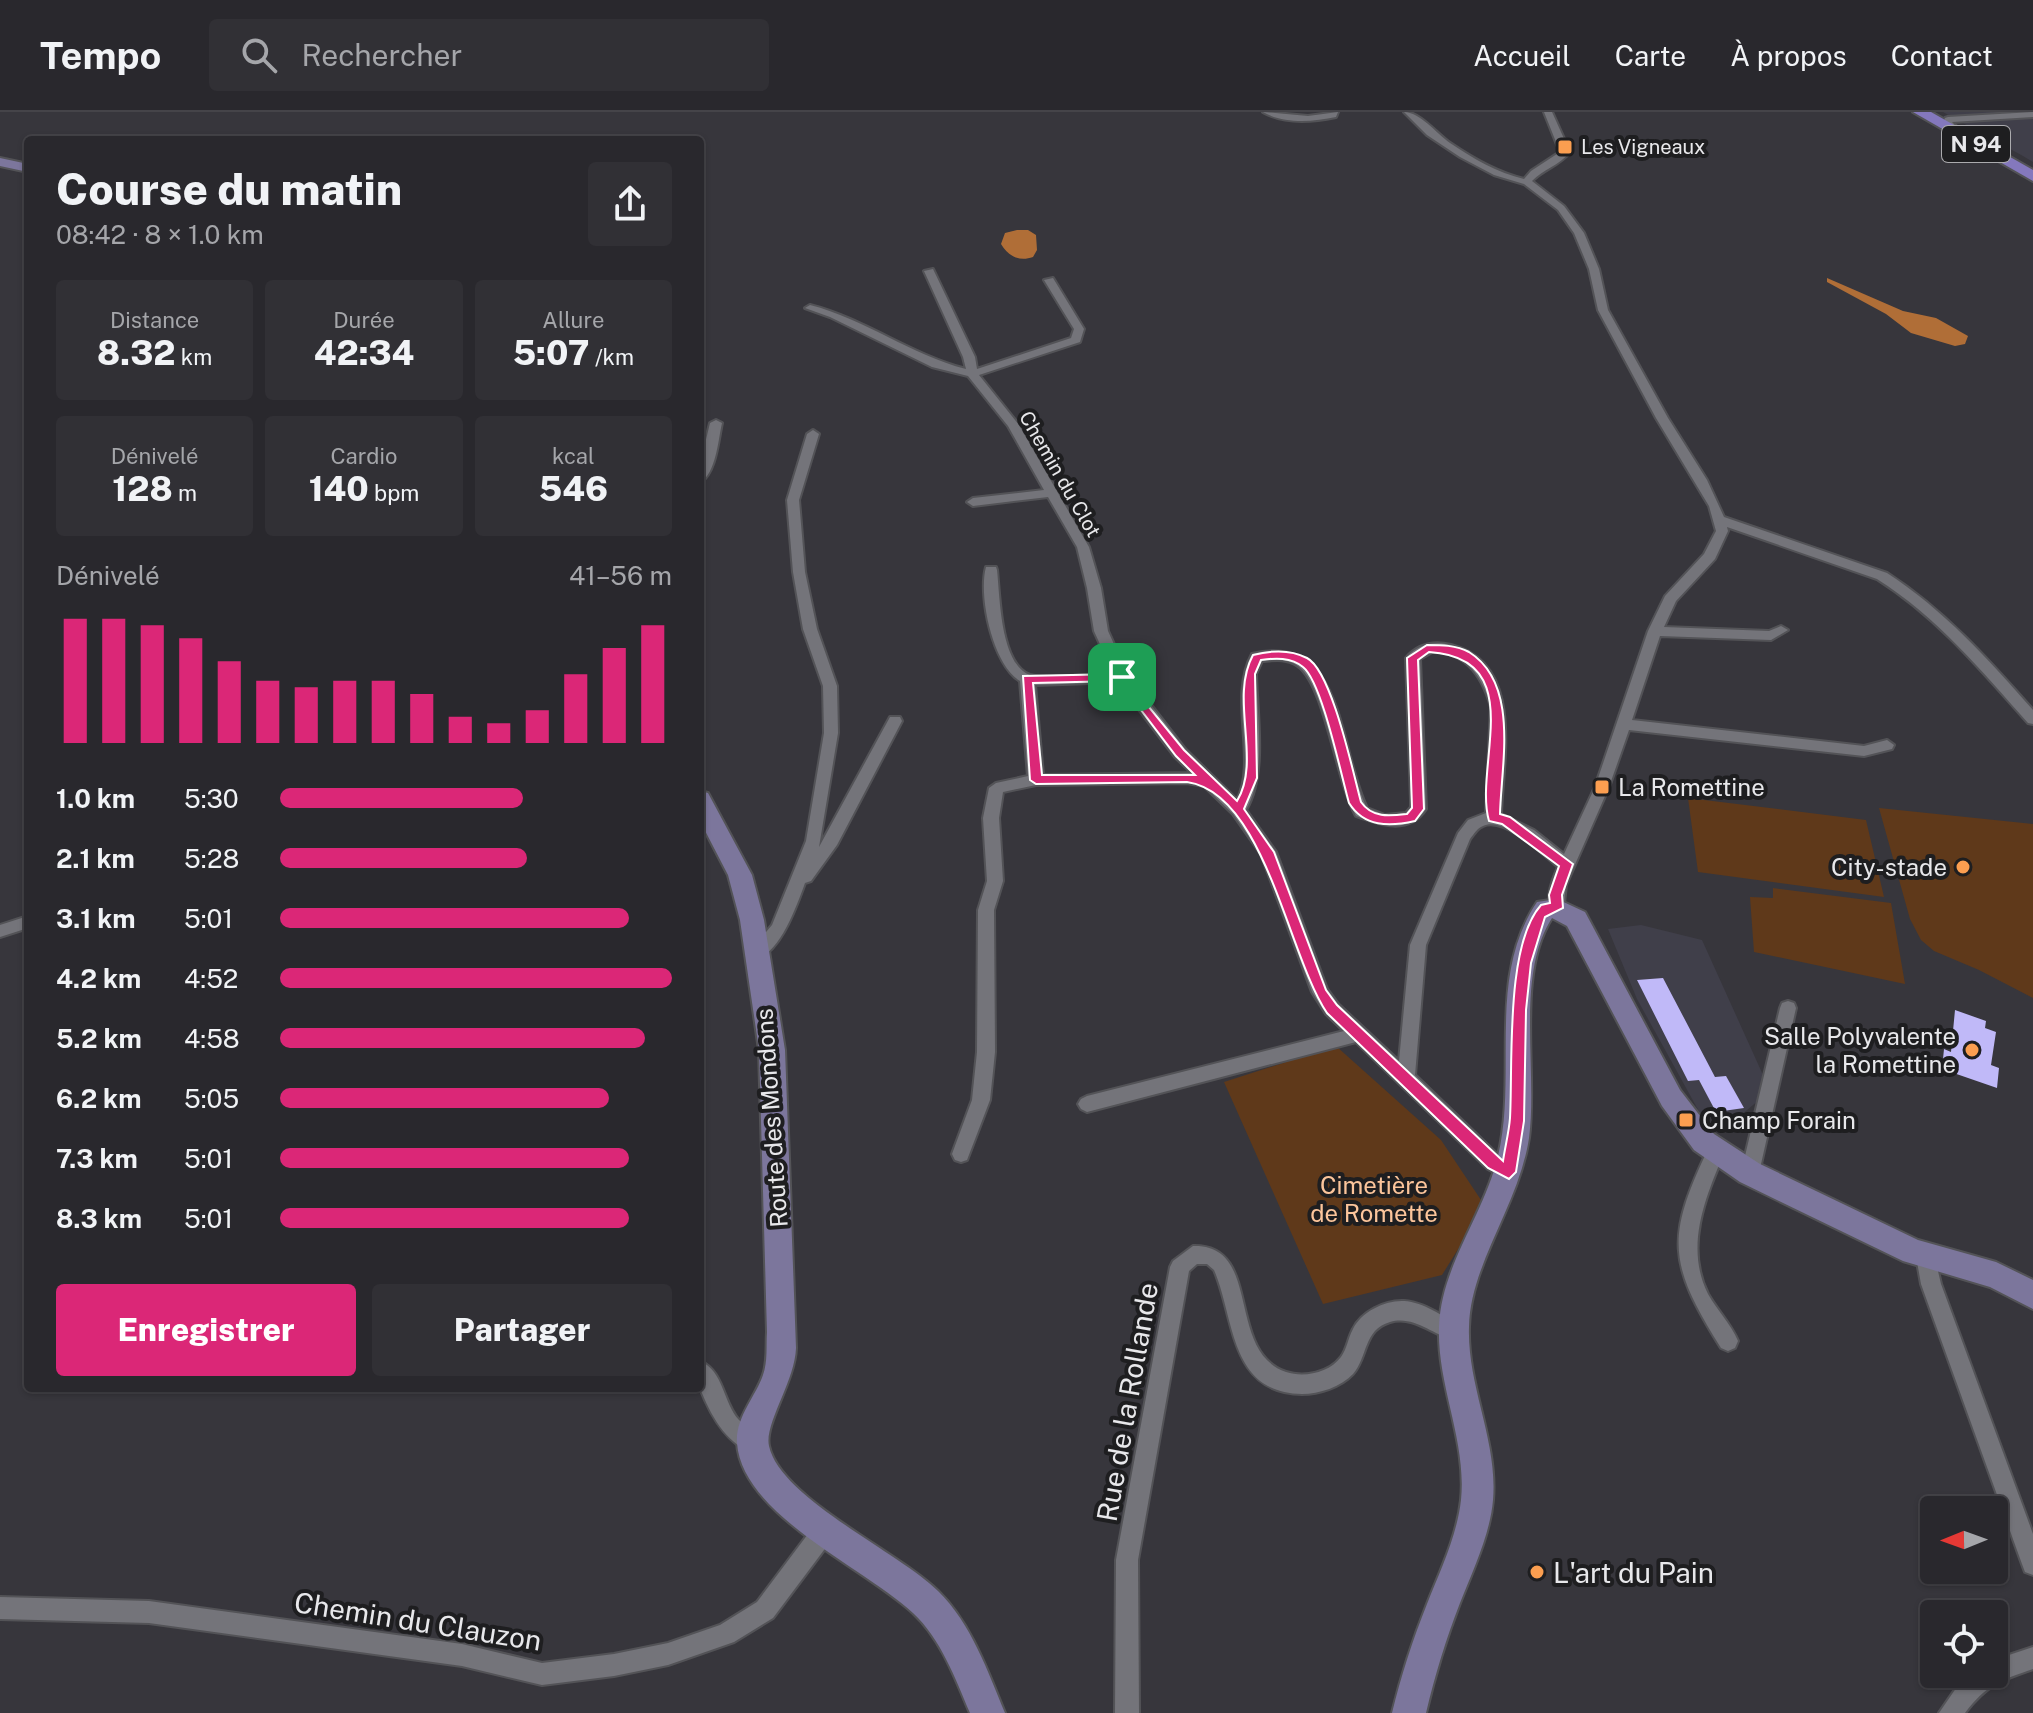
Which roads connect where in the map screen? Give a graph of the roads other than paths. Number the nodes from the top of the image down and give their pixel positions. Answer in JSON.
{"nodes":[{"id":1,"x":1267,"y":112,"type":"edge"},
{"id":2,"x":1334,"y":112,"type":"edge"},
{"id":3,"x":1408,"y":112,"type":"edge"},
{"id":4,"x":1548,"y":112,"type":"edge"},
{"id":5,"x":1922,"y":112,"type":"edge"},
{"id":6,"x":1933,"y":112,"type":"edge"},
{"id":7,"x":2033,"y":114,"type":"edge"},
{"id":8,"x":1960,"y":125,"type":"junction"},
{"id":9,"x":0,"y":162,"type":"edge"},
{"id":10,"x":24,"y":167,"type":"edge"},
{"id":11,"x":2033,"y":175,"type":"edge"},
{"id":12,"x":1527,"y":182,"type":"junction"},
{"id":13,"x":929,"y":271,"type":"dead end"},
{"id":14,"x":1049,"y":280,"type":"dead end"},
{"id":15,"x":810,"y":308,"type":"dead end"},
{"id":16,"x":972,"y":374,"type":"junction"},
{"id":17,"x":716,"y":423,"type":"dead end"},
{"id":18,"x":813,"y":434,"type":"dead end"},
{"id":19,"x":704,"y":469,"type":"edge"},
{"id":20,"x":1053,"y":493,"type":"junction"},
{"id":21,"x":973,"y":502,"type":"dead end"},
{"id":22,"x":1720,"y":520,"type":"junction"},
{"id":23,"x":991,"y":570,"type":"dead end"},
{"id":24,"x":1781,"y":630,"type":"dead end"},
{"id":25,"x":1655,"y":631,"type":"junction"},
{"id":26,"x":1122,"y":677,"type":"junction"},
{"id":27,"x":1027,"y":679,"type":"junction"},
{"id":28,"x":2033,"y":719,"type":"edge"},
{"id":29,"x":895,"y":721,"type":"dead end"},
{"id":30,"x":1624,"y":724,"type":"junction"},
{"id":31,"x":1887,"y":745,"type":"dead end"},
{"id":32,"x":1036,"y":780,"type":"junction"},
{"id":33,"x":1208,"y":781,"type":"junction"},
{"id":34,"x":704,"y":807,"type":"edge"},
{"id":35,"x":1238,"y":810,"type":"junction"},
{"id":36,"x":1493,"y":818,"type":"junction"},
{"id":37,"x":1566,"y":864,"type":"junction"},
{"id":38,"x":798,"y":884,"type":"junction"},
{"id":39,"x":1557,"y":908,"type":"junction"},
{"id":40,"x":24,"y":923,"type":"edge"},
{"id":41,"x":0,"y":931,"type":"edge"},
{"id":42,"x":757,"y":952,"type":"junction"},
{"id":43,"x":1788,"y":1008,"type":"dead end"},
{"id":44,"x":1358,"y":1034,"type":"junction"},
{"id":45,"x":1406,"y":1078,"type":"junction"},
{"id":46,"x":1087,"y":1104,"type":"dead end"},
{"id":47,"x":1716,"y":1151,"type":"junction"},
{"id":48,"x":961,"y":1154,"type":"dead end"},
{"id":49,"x":1509,"y":1172,"type":"junction"},
{"id":50,"x":1750,"y":1173,"type":"junction"},
{"id":51,"x":1926,"y":1256,"type":"junction"},
{"id":52,"x":2033,"y":1295,"type":"edge"},
{"id":53,"x":1453,"y":1331,"type":"junction"},
{"id":54,"x":1728,"y":1341,"type":"dead end"},
{"id":55,"x":704,"y":1376,"type":"edge"},
{"id":56,"x":752,"y":1443,"type":"junction"},
{"id":57,"x":825,"y":1530,"type":"junction"},
{"id":58,"x":2033,"y":1564,"type":"edge"},
{"id":59,"x":0,"y":1608,"type":"edge"},
{"id":60,"x":2033,"y":1658,"type":"edge"},
{"id":61,"x":2008,"y":1666,"type":"edge"},
{"id":62,"x":1970,"y":1688,"type":"edge"},
{"id":63,"x":988,"y":1713,"type":"edge"},
{"id":64,"x":1127,"y":1713,"type":"edge"},
{"id":65,"x":1409,"y":1713,"type":"edge"},
{"id":66,"x":1951,"y":1713,"type":"edge"}],
"edges":[{"from":1,"to":2,"type":"street"},
{"from":3,"to":12,"type":"street"},
{"from":4,"to":12,"type":"street"},
{"from":5,"to":8,"type":"main road","number":"N 94"},
{"from":6,"to":8,"type":"main road","number":"N 94"},
{"from":7,"to":8,"type":"street"},
{"from":8,"to":11,"type":"main road","number":"N 94"},
{"from":9,"to":10,"type":"main road"},
{"from":12,"to":22,"type":"street"},
{"from":13,"to":16,"type":"street"},
{"from":14,"to":16,"type":"street"},
{"from":15,"to":16,"type":"street"},
{"from":16,"to":20,"type":"street","name":"Chemin du Clot"},
{"from":17,"to":19,"type":"street"},
{"from":18,"to":38,"type":"street"},
{"from":20,"to":21,"type":"street"},
{"from":20,"to":26,"type":"street","name":"Chemin du Clot"},
{"from":22,"to":25,"type":"street"},
{"from":22,"to":28,"type":"street"},
{"from":23,"to":27,"type":"street"},
{"from":24,"to":25,"type":"street"},
{"from":25,"to":30,"type":"street"},
{"from":26,"to":27,"type":"street"},
{"from":26,"to":33,"type":"street","name":"Chemin du Clot"},
{"from":27,"to":32,"type":"street"},
{"from":29,"to":38,"type":"street"},
{"from":30,"to":31,"type":"street"},
{"from":30,"to":37,"type":"street"},
{"from":32,"to":33,"type":"street"},
{"from":32,"to":48,"type":"street"},
{"from":33,"to":35,"type":"street","name":"Chemin du Clot"},
{"from":34,"to":42,"type":"main road","name":"Route des Mondons"},
{"from":35,"to":36,"type":"street"},
{"from":35,"to":44,"type":"street","name":"Chemin du Clot"},
{"from":36,"to":37,"type":"street"},
{"from":36,"to":45,"type":"street"},
{"from":37,"to":39,"type":"street"},
{"from":38,"to":42,"type":"street"},
{"from":39,"to":47,"type":"main road"},
{"from":39,"to":49,"type":"main road"},
{"from":40,"to":41,"type":"street"},
{"from":42,"to":56,"type":"main road","name":"Route des Mondons"},
{"from":43,"to":50,"type":"street"},
{"from":44,"to":45,"type":"street","name":"Chemin du Clot"},
{"from":44,"to":46,"type":"street"},
{"from":45,"to":49,"type":"street","name":"Chemin du Clot"},
{"from":47,"to":50,"type":"main road"},
{"from":47,"to":54,"type":"street"},
{"from":49,"to":53,"type":"main road"},
{"from":50,"to":51,"type":"main road"},
{"from":51,"to":52,"type":"main road"},
{"from":51,"to":58,"type":"street"},
{"from":53,"to":64,"type":"street","name":"Rue de la Rollande"},
{"from":53,"to":65,"type":"main road"},
{"from":55,"to":56,"type":"street"},
{"from":56,"to":57,"type":"main road"},
{"from":57,"to":59,"type":"street","name":"Chemin du Clauzon"},
{"from":57,"to":63,"type":"main road"},
{"from":60,"to":61,"type":"street"},
{"from":62,"to":66,"type":"street"}]}
